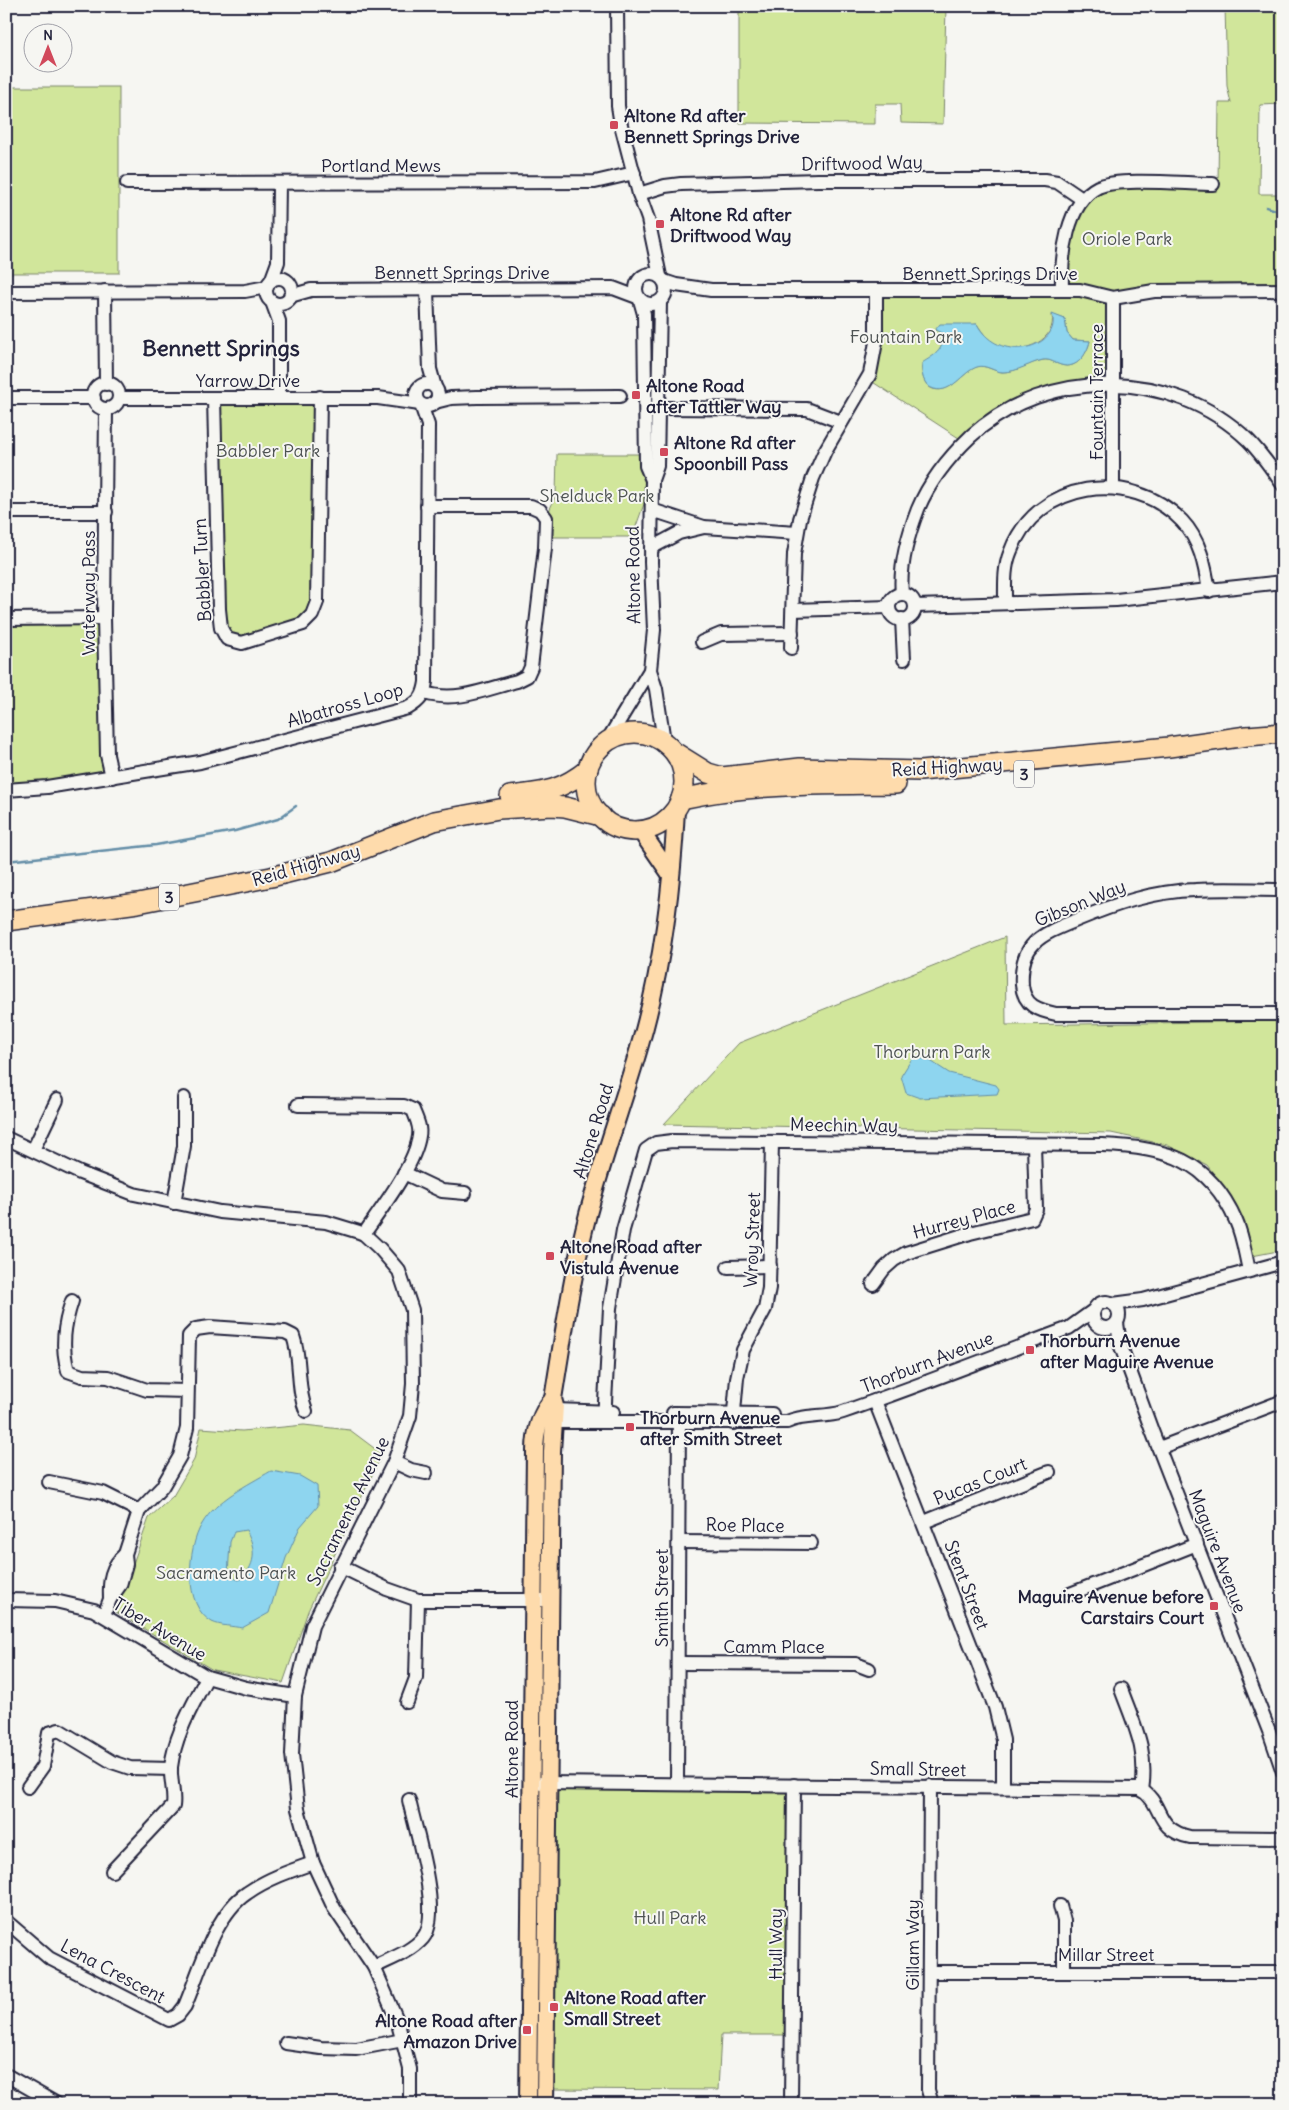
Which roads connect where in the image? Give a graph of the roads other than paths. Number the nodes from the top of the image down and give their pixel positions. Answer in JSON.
{"nodes":[{"id":1,"x":617,"y":6,"type":"edge"},
{"id":2,"x":634,"y":173,"type":"junction"},
{"id":3,"x":127,"y":183,"type":"dead end"},
{"id":4,"x":279,"y":183,"type":"junction"},
{"id":5,"x":1213,"y":184,"type":"dead end"},
{"id":6,"x":639,"y":194,"type":"junction"},
{"id":7,"x":1082,"y":199,"type":"junction"},
{"id":8,"x":652,"y":238,"type":"junction"},
{"id":9,"x":641,"y":278,"type":"junction"},
{"id":10,"x":662,"y":278,"type":"junction"},
{"id":11,"x":695,"y":287,"type":"junction"},
{"id":12,"x":613,"y":288,"type":"junction"},
{"id":13,"x":427,"y":290,"type":"junction"},
{"id":14,"x":876,"y":290,"type":"junction"},
{"id":15,"x":1062,"y":290,"type":"junction"},
{"id":16,"x":1283,"y":290,"type":"edge"},
{"id":17,"x":105,"y":291,"type":"junction"},
{"id":18,"x":278,"y":291,"type":"junction"},
{"id":19,"x":6,"y":292,"type":"edge"},
{"id":20,"x":639,"y":298,"type":"junction"},
{"id":21,"x":1113,"y":298,"type":"junction"},
{"id":22,"x":661,"y":300,"type":"junction"},
{"id":23,"x":428,"y":331,"type":"junction"},
{"id":24,"x":106,"y":384,"type":"junction"},
{"id":25,"x":1113,"y":385,"type":"junction"},
{"id":26,"x":436,"y":388,"type":"junction"},
{"id":27,"x":417,"y":389,"type":"junction"},
{"id":28,"x":620,"y":396,"type":"dead end"},
{"id":29,"x":477,"y":397,"type":"junction"},
{"id":30,"x":6,"y":398,"type":"edge"},
{"id":31,"x":94,"y":398,"type":"junction"},
{"id":32,"x":119,"y":398,"type":"junction"},
{"id":33,"x":214,"y":398,"type":"junction"},
{"id":34,"x":280,"y":398,"type":"junction"},
{"id":35,"x":320,"y":398,"type":"junction"},
{"id":36,"x":378,"y":398,"type":"junction"},
{"id":37,"x":435,"y":403,"type":"junction"},
{"id":38,"x":420,"y":404,"type":"junction"},
{"id":39,"x":658,"y":408,"type":"junction"},
{"id":40,"x":106,"y":409,"type":"junction"},
{"id":41,"x":841,"y":422,"type":"junction"},
{"id":42,"x":428,"y":425,"type":"junction"},
{"id":43,"x":652,"y":480,"type":"junction"},
{"id":44,"x":1283,"y":485,"type":"edge"},
{"id":45,"x":1113,"y":487,"type":"junction"},
{"id":46,"x":426,"y":506,"type":"junction"},
{"id":47,"x":652,"y":510,"type":"junction"},
{"id":48,"x":6,"y":512,"type":"edge"},
{"id":49,"x":106,"y":512,"type":"junction"},
{"id":50,"x":704,"y":527,"type":"junction"},
{"id":51,"x":798,"y":533,"type":"junction"},
{"id":52,"x":651,"y":548,"type":"junction"},
{"id":53,"x":1283,"y":582,"type":"edge"},
{"id":54,"x":1209,"y":590,"type":"junction"},
{"id":55,"x":902,"y":594,"type":"junction"},
{"id":56,"x":1005,"y":602,"type":"junction"},
{"id":57,"x":915,"y":606,"type":"junction"},
{"id":58,"x":889,"y":607,"type":"junction"},
{"id":59,"x":793,"y":610,"type":"junction"},
{"id":60,"x":104,"y":618,"type":"junction"},
{"id":61,"x":6,"y":619,"type":"edge"},
{"id":62,"x":902,"y":619,"type":"junction"},
{"id":63,"x":792,"y":633,"type":"junction"},
{"id":64,"x":702,"y":642,"type":"dead end"},
{"id":65,"x":791,"y":648,"type":"dead end"},
{"id":66,"x":904,"y":660,"type":"dead end"},
{"id":67,"x":650,"y":670,"type":"junction"},
{"id":68,"x":425,"y":693,"type":"junction"},
{"id":69,"x":1283,"y":733,"type":"edge"},
{"id":70,"x":607,"y":742,"type":"junction"},
{"id":71,"x":1283,"y":744,"type":"edge"},
{"id":72,"x":670,"y":748,"type":"junction"},
{"id":73,"x":588,"y":769,"type":"junction"},
{"id":74,"x":112,"y":777,"type":"junction"},
{"id":75,"x":6,"y":790,"type":"edge"},
{"id":76,"x":678,"y":804,"type":"junction"},
{"id":77,"x":600,"y":816,"type":"junction"},
{"id":78,"x":640,"y":830,"type":"junction"},
{"id":79,"x":671,"y":875,"type":"junction"},
{"id":80,"x":1283,"y":890,"type":"edge"},
{"id":81,"x":6,"y":910,"type":"edge"},
{"id":82,"x":6,"y":921,"type":"edge"},
{"id":83,"x":1283,"y":1014,"type":"edge"},
{"id":84,"x":184,"y":1098,"type":"dead end"},
{"id":85,"x":57,"y":1100,"type":"dead end"},
{"id":86,"x":298,"y":1105,"type":"dead end"},
{"id":87,"x":6,"y":1138,"type":"edge"},
{"id":88,"x":772,"y":1142,"type":"junction"},
{"id":89,"x":1034,"y":1145,"type":"junction"},
{"id":90,"x":33,"y":1150,"type":"junction"},
{"id":91,"x":404,"y":1173,"type":"junction"},
{"id":92,"x":465,"y":1193,"type":"dead end"},
{"id":93,"x":174,"y":1203,"type":"junction"},
{"id":94,"x":364,"y":1234,"type":"junction"},
{"id":95,"x":1283,"y":1262,"type":"edge"},
{"id":96,"x":770,"y":1266,"type":"junction"},
{"id":97,"x":728,"y":1267,"type":"dead end"},
{"id":98,"x":1249,"y":1270,"type":"junction"},
{"id":99,"x":873,"y":1284,"type":"dead end"},
{"id":100,"x":1143,"y":1300,"type":"junction"},
{"id":101,"x":72,"y":1302,"type":"dead end"},
{"id":102,"x":1113,"y":1304,"type":"junction"},
{"id":103,"x":1094,"y":1310,"type":"junction"},
{"id":104,"x":1110,"y":1324,"type":"junction"},
{"id":105,"x":1069,"y":1328,"type":"junction"},
{"id":106,"x":187,"y":1391,"type":"junction"},
{"id":107,"x":875,"y":1401,"type":"junction"},
{"id":108,"x":1283,"y":1401,"type":"edge"},
{"id":109,"x":554,"y":1410,"type":"junction"},
{"id":110,"x":306,"y":1411,"type":"dead end"},
{"id":111,"x":604,"y":1416,"type":"junction"},
{"id":112,"x":680,"y":1417,"type":"junction"},
{"id":113,"x":734,"y":1418,"type":"junction"},
{"id":114,"x":1159,"y":1448,"type":"junction"},
{"id":115,"x":394,"y":1462,"type":"junction"},
{"id":116,"x":1050,"y":1472,"type":"dead end"},
{"id":117,"x":426,"y":1473,"type":"dead end"},
{"id":118,"x":49,"y":1482,"type":"dead end"},
{"id":119,"x":139,"y":1511,"type":"junction"},
{"id":120,"x":924,"y":1522,"type":"junction"},
{"id":121,"x":679,"y":1542,"type":"junction"},
{"id":122,"x":811,"y":1543,"type":"dead end"},
{"id":123,"x":1196,"y":1544,"type":"junction"},
{"id":124,"x":340,"y":1566,"type":"junction"},
{"id":125,"x":1070,"y":1594,"type":"dead end"},
{"id":126,"x":6,"y":1600,"type":"edge"},
{"id":127,"x":418,"y":1600,"type":"junction"},
{"id":128,"x":532,"y":1600,"type":"junction"},
{"id":129,"x":550,"y":1600,"type":"junction"},
{"id":130,"x":104,"y":1615,"type":"junction"},
{"id":131,"x":678,"y":1663,"type":"junction"},
{"id":132,"x":869,"y":1669,"type":"dead end"},
{"id":133,"x":206,"y":1677,"type":"junction"},
{"id":134,"x":1121,"y":1689,"type":"dead end"},
{"id":135,"x":295,"y":1696,"type":"junction"},
{"id":136,"x":407,"y":1702,"type":"dead end"},
{"id":137,"x":171,"y":1769,"type":"junction"},
{"id":138,"x":1283,"y":1772,"type":"edge"},
{"id":139,"x":531,"y":1783,"type":"junction"},
{"id":140,"x":548,"y":1783,"type":"junction"},
{"id":141,"x":677,"y":1784,"type":"junction"},
{"id":142,"x":794,"y":1785,"type":"junction"},
{"id":143,"x":930,"y":1786,"type":"junction"},
{"id":144,"x":28,"y":1787,"type":"dead end"},
{"id":145,"x":1003,"y":1787,"type":"junction"},
{"id":146,"x":1142,"y":1791,"type":"junction"},
{"id":147,"x":408,"y":1800,"type":"dead end"},
{"id":148,"x":1283,"y":1838,"type":"edge"},
{"id":149,"x":313,"y":1863,"type":"junction"},
{"id":150,"x":112,"y":1871,"type":"dead end"},
{"id":151,"x":1060,"y":1906,"type":"dead end"},
{"id":152,"x":6,"y":1921,"type":"edge"},
{"id":153,"x":374,"y":1967,"type":"junction"},
{"id":154,"x":1064,"y":1971,"type":"junction"},
{"id":155,"x":929,"y":1972,"type":"junction"},
{"id":156,"x":1283,"y":1972,"type":"edge"},
{"id":157,"x":403,"y":2040,"type":"junction"},
{"id":158,"x":286,"y":2043,"type":"dead end"},
{"id":159,"x":6,"y":2076,"type":"edge"},
{"id":160,"x":57,"y":2104,"type":"edge"},
{"id":161,"x":410,"y":2104,"type":"edge"},
{"id":162,"x":528,"y":2104,"type":"edge"},
{"id":163,"x":546,"y":2104,"type":"edge"},
{"id":164,"x":791,"y":2104,"type":"edge"},
{"id":165,"x":932,"y":2104,"type":"edge"}],
"edges":[{"from":1,"to":2,"type":"street"},
{"from":2,"to":4,"type":"street","name":"Portland Mews"},
{"from":2,"to":6,"type":"street"},
{"from":3,"to":4,"type":"street","name":"Portland Mews"},
{"from":4,"to":18,"type":"street"},
{"from":5,"to":7,"type":"street"},
{"from":6,"to":7,"type":"street","name":"Driftwood Way"},
{"from":6,"to":8,"type":"street"},
{"from":7,"to":15,"type":"street"},
{"from":8,"to":9,"type":"street"},
{"from":8,"to":10,"type":"street"},
{"from":9,"to":10,"type":"street"},
{"from":9,"to":12,"type":"street","name":"Bennett Springs Drive"},
{"from":9,"to":20,"type":"street"},
{"from":10,"to":11,"type":"street","name":"Bennett Springs Drive"},
{"from":10,"to":22,"type":"street"},
{"from":11,"to":14,"type":"street","name":"Bennett Springs Drive"},
{"from":11,"to":22,"type":"street","name":"Bennett Springs Drive"},
{"from":12,"to":13,"type":"street","name":"Bennett Springs Drive"},
{"from":12,"to":20,"type":"street","name":"Bennett Springs Drive"},
{"from":13,"to":18,"type":"street","name":"Bennett Springs Drive"},
{"from":13,"to":23,"type":"street"},
{"from":14,"to":15,"type":"street","name":"Bennett Springs Drive"},
{"from":14,"to":41,"type":"street"},
{"from":15,"to":21,"type":"street","name":"Bennett Springs Drive"},
{"from":16,"to":21,"type":"street","name":"Bennett Springs Drive"},
{"from":17,"to":18,"type":"street","name":"Bennett Springs Drive"},
{"from":17,"to":19,"type":"street","name":"Bennett Springs Drive"},
{"from":17,"to":24,"type":"street"},
{"from":18,"to":34,"type":"street"},
{"from":20,"to":22,"type":"street"},
{"from":20,"to":43,"type":"street","name":"Altone Road"},
{"from":21,"to":25,"type":"street","name":"Fountain Terrace"},
{"from":22,"to":39,"type":"street","name":"Altone Road"},
{"from":23,"to":26,"type":"street"},
{"from":23,"to":27,"type":"street"},
{"from":24,"to":31,"type":"street"},
{"from":24,"to":32,"type":"street"},
{"from":25,"to":44,"type":"street"},
{"from":25,"to":45,"type":"street","name":"Fountain Terrace"},
{"from":25,"to":55,"type":"street"},
{"from":26,"to":27,"type":"street"},
{"from":26,"to":29,"type":"street"},
{"from":26,"to":37,"type":"street"},
{"from":27,"to":36,"type":"street"},
{"from":27,"to":38,"type":"street"},
{"from":28,"to":29,"type":"street"},
{"from":29,"to":37,"type":"street"},
{"from":30,"to":31,"type":"street"},
{"from":31,"to":40,"type":"street"},
{"from":32,"to":33,"type":"street","name":"Yarrow Drive"},
{"from":32,"to":40,"type":"street"},
{"from":33,"to":34,"type":"street","name":"Yarrow Drive"},
{"from":33,"to":35,"type":"street","name":"Babbler Turn"},
{"from":34,"to":35,"type":"street","name":"Yarrow Drive"},
{"from":35,"to":36,"type":"street","name":"Yarrow Drive"},
{"from":36,"to":38,"type":"street"},
{"from":37,"to":38,"type":"street"},
{"from":37,"to":42,"type":"street"},
{"from":38,"to":42,"type":"street"},
{"from":39,"to":41,"type":"street"},
{"from":39,"to":43,"type":"street","name":"Altone Road"},
{"from":40,"to":49,"type":"street","name":"Waterway Pass"},
{"from":41,"to":51,"type":"street"},
{"from":42,"to":46,"type":"street","name":"Albatross Loop"},
{"from":43,"to":47,"type":"street","name":"Altone Road"},
{"from":45,"to":54,"type":"street"},
{"from":45,"to":56,"type":"street"},
{"from":46,"to":68,"type":"street","name":"Albatross Loop"},
{"from":46,"to":68,"type":"street"},
{"from":47,"to":50,"type":"street"},
{"from":47,"to":52,"type":"street","name":"Altone Road"},
{"from":48,"to":49,"type":"street"},
{"from":49,"to":60,"type":"street","name":"Waterway Pass"},
{"from":50,"to":51,"type":"street"},
{"from":50,"to":52,"type":"street"},
{"from":51,"to":59,"type":"street"},
{"from":52,"to":67,"type":"street","name":"Altone Road"},
{"from":53,"to":54,"type":"street"},
{"from":54,"to":56,"type":"street"},
{"from":55,"to":57,"type":"street"},
{"from":55,"to":58,"type":"street"},
{"from":56,"to":57,"type":"street"},
{"from":57,"to":62,"type":"street"},
{"from":58,"to":59,"type":"street"},
{"from":58,"to":62,"type":"street"},
{"from":59,"to":63,"type":"street"},
{"from":60,"to":61,"type":"street"},
{"from":60,"to":74,"type":"street","name":"Waterway Pass"},
{"from":62,"to":66,"type":"street"},
{"from":63,"to":64,"type":"street"},
{"from":63,"to":65,"type":"street"},
{"from":67,"to":70,"type":"street","name":"Altone Road"},
{"from":67,"to":72,"type":"street","name":"Altone Road"},
{"from":68,"to":74,"type":"street","name":"Albatross Loop"},
{"from":69,"to":72,"type":"highway","name":"Reid Highway","number":"3"},
{"from":70,"to":72,"type":"highway"},
{"from":70,"to":73,"type":"highway"},
{"from":71,"to":76,"type":"highway","name":"Reid Highway","number":"3"},
{"from":72,"to":76,"type":"highway"},
{"from":73,"to":77,"type":"highway"},
{"from":73,"to":81,"type":"highway","name":"Reid Highway","number":"3"},
{"from":74,"to":75,"type":"street","name":"Albatross Loop"},
{"from":76,"to":78,"type":"highway"},
{"from":76,"to":79,"type":"main road","name":"Altone Road"},
{"from":77,"to":78,"type":"highway"},
{"from":77,"to":82,"type":"highway","name":"Reid Highway","number":"3"},
{"from":78,"to":79,"type":"main road"},
{"from":79,"to":109,"type":"main road","name":"Altone Road"},
{"from":80,"to":83,"type":"street","name":"Gibson Way"},
{"from":84,"to":93,"type":"street"},
{"from":85,"to":90,"type":"street"},
{"from":86,"to":91,"type":"street"},
{"from":87,"to":90,"type":"street","name":"Sacramento Avenue"},
{"from":88,"to":89,"type":"street","name":"Meechin Way"},
{"from":88,"to":96,"type":"street","name":"Wroy Street"},
{"from":88,"to":111,"type":"street","name":"Meechin Way"},
{"from":89,"to":98,"type":"street","name":"Meechin Way"},
{"from":89,"to":99,"type":"street","name":"Hurrey Place"},
{"from":90,"to":93,"type":"street","name":"Sacramento Avenue"},
{"from":91,"to":92,"type":"street"},
{"from":91,"to":94,"type":"street"},
{"from":93,"to":94,"type":"street","name":"Sacramento Avenue"},
{"from":94,"to":115,"type":"street","name":"Sacramento Avenue"},
{"from":95,"to":98,"type":"street"},
{"from":96,"to":97,"type":"street"},
{"from":96,"to":113,"type":"street","name":"Wroy Street"},
{"from":98,"to":100,"type":"street"},
{"from":100,"to":102,"type":"street"},
{"from":100,"to":104,"type":"street"},
{"from":101,"to":106,"type":"street"},
{"from":102,"to":103,"type":"street","name":"Thorburn Avenue"},
{"from":102,"to":104,"type":"street"},
{"from":103,"to":104,"type":"street"},
{"from":103,"to":105,"type":"street","name":"Thorburn Avenue"},
{"from":104,"to":105,"type":"street","name":"Thorburn Avenue"},
{"from":104,"to":114,"type":"street","name":"Maguire Avenue"},
{"from":105,"to":107,"type":"street","name":"Thorburn Avenue"},
{"from":106,"to":110,"type":"street"},
{"from":106,"to":119,"type":"street"},
{"from":107,"to":113,"type":"street","name":"Thorburn Avenue"},
{"from":107,"to":120,"type":"street","name":"Stent Street"},
{"from":108,"to":114,"type":"street"},
{"from":109,"to":111,"type":"street","name":"Thorburn Avenue"},
{"from":109,"to":128,"type":"main road","name":"Altone Road"},
{"from":109,"to":129,"type":"main road","name":"Altone Road"},
{"from":111,"to":112,"type":"street","name":"Thorburn Avenue"},
{"from":112,"to":113,"type":"street","name":"Thorburn Avenue"},
{"from":112,"to":121,"type":"street","name":"Smith Street"},
{"from":114,"to":123,"type":"street","name":"Maguire Avenue"},
{"from":115,"to":117,"type":"street"},
{"from":115,"to":124,"type":"street","name":"Sacramento Avenue"},
{"from":116,"to":120,"type":"street","name":"Pucas Court"},
{"from":118,"to":119,"type":"street"},
{"from":119,"to":130,"type":"street"},
{"from":120,"to":145,"type":"street","name":"Stent Street"},
{"from":121,"to":122,"type":"street","name":"Roe Place"},
{"from":121,"to":131,"type":"street","name":"Smith Street"},
{"from":123,"to":125,"type":"street"},
{"from":123,"to":138,"type":"street","name":"Maguire Avenue"},
{"from":124,"to":127,"type":"street"},
{"from":124,"to":135,"type":"street","name":"Sacramento Avenue"},
{"from":126,"to":130,"type":"street","name":"Tiber Avenue"},
{"from":127,"to":128,"type":"street"},
{"from":127,"to":136,"type":"street"},
{"from":128,"to":129,"type":"street"},
{"from":128,"to":139,"type":"main road","name":"Altone Road"},
{"from":129,"to":140,"type":"main road","name":"Altone Road"},
{"from":130,"to":133,"type":"street","name":"Tiber Avenue"},
{"from":131,"to":132,"type":"street","name":"Camm Place"},
{"from":131,"to":141,"type":"street","name":"Smith Street"},
{"from":133,"to":135,"type":"street","name":"Tiber Avenue"},
{"from":133,"to":137,"type":"street"},
{"from":134,"to":146,"type":"street"},
{"from":135,"to":149,"type":"street","name":"Sacramento Avenue"},
{"from":137,"to":144,"type":"street"},
{"from":137,"to":150,"type":"street"},
{"from":139,"to":140,"type":"street","name":"Small Street"},
{"from":139,"to":162,"type":"main road","name":"Altone Road"},
{"from":140,"to":141,"type":"street","name":"Small Street"},
{"from":140,"to":163,"type":"main road","name":"Altone Road"},
{"from":141,"to":142,"type":"street","name":"Small Street"},
{"from":142,"to":143,"type":"street","name":"Small Street"},
{"from":142,"to":164,"type":"street","name":"Hull Way"},
{"from":143,"to":145,"type":"street","name":"Small Street"},
{"from":143,"to":155,"type":"street","name":"Gillam Way"},
{"from":145,"to":146,"type":"street","name":"Small Street"},
{"from":146,"to":148,"type":"street"},
{"from":147,"to":153,"type":"street"},
{"from":149,"to":152,"type":"street","name":"Lena Crescent"},
{"from":149,"to":153,"type":"street","name":"Sacramento Avenue"},
{"from":151,"to":154,"type":"street"},
{"from":153,"to":157,"type":"street","name":"Sacramento Avenue"},
{"from":154,"to":155,"type":"street","name":"Millar Street"},
{"from":154,"to":156,"type":"street","name":"Millar Street"},
{"from":155,"to":165,"type":"street","name":"Gillam Way"},
{"from":157,"to":158,"type":"street"},
{"from":157,"to":161,"type":"street","name":"Sacramento Avenue"},
{"from":159,"to":160,"type":"street"}]}
